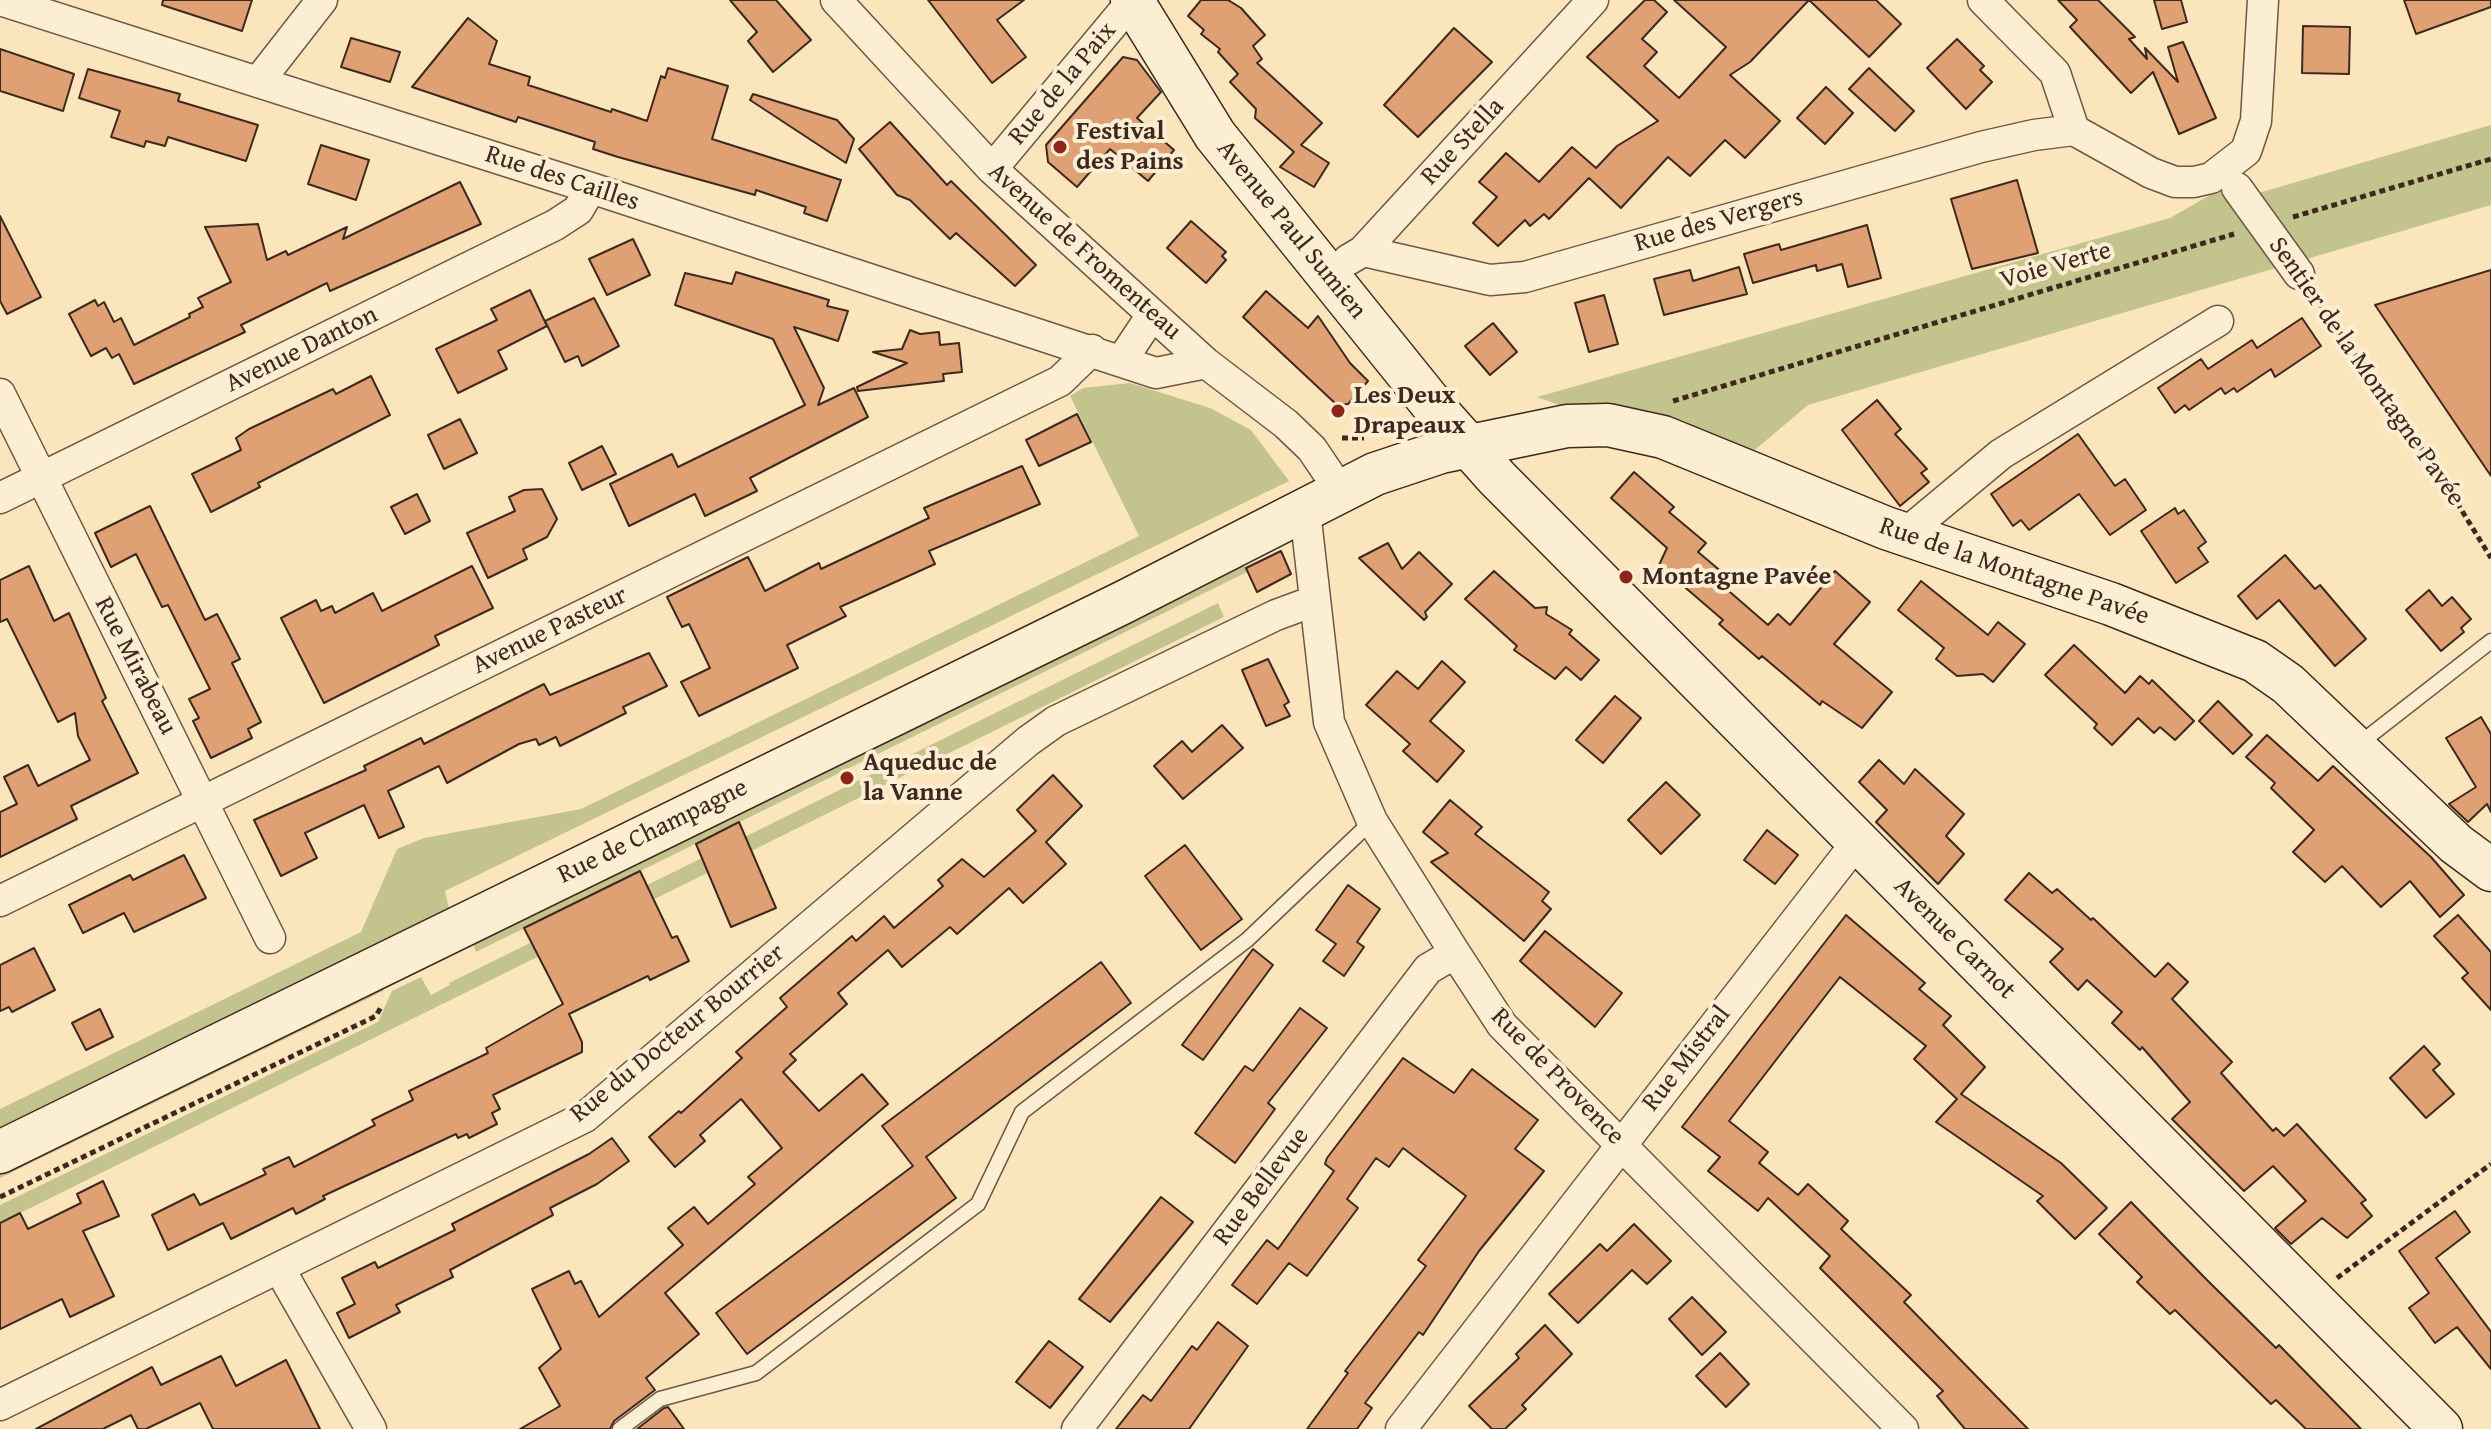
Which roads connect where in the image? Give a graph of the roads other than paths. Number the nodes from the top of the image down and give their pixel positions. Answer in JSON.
{"nodes":[{"id":1,"x":0,"y":0,"type":"edge"},
{"id":2,"x":322,"y":0,"type":"edge"},
{"id":3,"x":836,"y":0,"type":"edge"},
{"id":4,"x":1132,"y":0,"type":"edge"},
{"id":5,"x":1593,"y":0,"type":"edge"},
{"id":6,"x":1983,"y":0,"type":"edge"},
{"id":7,"x":2263,"y":0,"type":"edge"},
{"id":8,"x":258,"y":82,"type":"junction"},
{"id":9,"x":2074,"y":130,"type":"junction"},
{"id":10,"x":992,"y":169,"type":"junction"},
{"id":11,"x":2224,"y":183,"type":"junction"},
{"id":12,"x":591,"y":188,"type":"junction"},
{"id":13,"x":1363,"y":251,"type":"junction"},
{"id":14,"x":1325,"y":273,"type":"junction"},
{"id":15,"x":2299,"y":274,"type":"road end"},
{"id":16,"x":1152,"y":315,"type":"junction"},
{"id":17,"x":2218,"y":321,"type":"dead end"},
{"id":18,"x":1092,"y":350,"type":"junction"},
{"id":19,"x":1122,"y":360,"type":"junction"},
{"id":20,"x":1206,"y":363,"type":"junction"},
{"id":21,"x":0,"y":394,"type":"edge"},
{"id":22,"x":1469,"y":446,"type":"junction"},
{"id":23,"x":42,"y":478,"type":"junction"},
{"id":24,"x":0,"y":498,"type":"edge"},
{"id":25,"x":1323,"y":502,"type":"junction"},
{"id":26,"x":1905,"y":534,"type":"junction"},
{"id":27,"x":1314,"y":601,"type":"junction"},
{"id":28,"x":2491,"y":641,"type":"edge"},
{"id":29,"x":2354,"y":748,"type":"junction"},
{"id":30,"x":203,"y":801,"type":"junction"},
{"id":31,"x":1372,"y":821,"type":"junction"},
{"id":32,"x":1857,"y":842,"type":"junction"},
{"id":33,"x":2491,"y":870,"type":"edge"},
{"id":34,"x":0,"y":901,"type":"edge"},
{"id":35,"x":270,"y":938,"type":"dead end"},
{"id":36,"x":1455,"y":953,"type":"junction"},
{"id":37,"x":1621,"y":1143,"type":"junction"},
{"id":38,"x":0,"y":1152,"type":"edge"},
{"id":39,"x":279,"y":1268,"type":"junction"},
{"id":40,"x":0,"y":1405,"type":"edge"},
{"id":41,"x":1416,"y":1423,"type":"edge"},
{"id":42,"x":371,"y":1429,"type":"edge"},
{"id":43,"x":620,"y":1429,"type":"edge"},
{"id":44,"x":1077,"y":1429,"type":"edge"},
{"id":45,"x":1903,"y":1429,"type":"edge"},
{"id":46,"x":2441,"y":1429,"type":"edge"}],
"edges":[{"from":1,"to":8,"type":"street","name":"Rue des Cailles"},
{"from":2,"to":8,"type":"street"},
{"from":3,"to":10,"type":"street","name":"Avenue de Fromenteau"},
{"from":4,"to":10,"type":"street","name":"Rue de la Paix"},
{"from":4,"to":14,"type":"street","name":"Avenue Paul Sumien"},
{"from":5,"to":13,"type":"street","name":"Rue Stella"},
{"from":6,"to":9,"type":"street"},
{"from":7,"to":11,"type":"street"},
{"from":8,"to":12,"type":"street","name":"Rue des Cailles"},
{"from":9,"to":11,"type":"street"},
{"from":9,"to":13,"type":"street","name":"Rue des Vergers"},
{"from":10,"to":16,"type":"street","name":"Avenue de Fromenteau"},
{"from":11,"to":15,"type":"street","name":"Sentier de la Montagne Pavée"},
{"from":12,"to":18,"type":"street","name":"Rue des Cailles"},
{"from":12,"to":23,"type":"street","name":"Avenue Danton"},
{"from":13,"to":14,"type":"street","name":"Rue Stella"},
{"from":14,"to":22,"type":"street","name":"Avenue Paul Sumien"},
{"from":16,"to":19,"type":"street"},
{"from":16,"to":20,"type":"street","name":"Avenue de Fromenteau"},
{"from":17,"to":26,"type":"street"},
{"from":18,"to":19,"type":"street","name":"Rue des Cailles"},
{"from":18,"to":30,"type":"street","name":"Avenue Pasteur"},
{"from":19,"to":20,"type":"street","name":"Rue des Cailles"},
{"from":20,"to":25,"type":"street","name":"Avenue de Fromenteau"},
{"from":21,"to":23,"type":"street","name":"Rue Mirabeau"},
{"from":22,"to":25,"type":"street","name":"Rue de Champagne"},
{"from":22,"to":26,"type":"street","name":"Rue de la Montagne Pavée"},
{"from":22,"to":32,"type":"street","name":"Avenue Carnot"},
{"from":23,"to":24,"type":"street","name":"Avenue Danton"},
{"from":23,"to":30,"type":"street","name":"Rue Mirabeau"},
{"from":25,"to":27,"type":"street","name":"Rue de Provence"},
{"from":25,"to":38,"type":"street","name":"Rue de Champagne"},
{"from":26,"to":29,"type":"street","name":"Rue de la Montagne Pavée"},
{"from":27,"to":31,"type":"street","name":"Rue de Provence"},
{"from":27,"to":39,"type":"street","name":"Rue du Docteur Bourrier"},
{"from":28,"to":29,"type":"lane"},
{"from":29,"to":33,"type":"street","name":"Rue de la Montagne Pavée"},
{"from":30,"to":34,"type":"street","name":"Avenue Pasteur"},
{"from":30,"to":35,"type":"street","name":"Rue Mirabeau"},
{"from":31,"to":36,"type":"street","name":"Rue de Provence"},
{"from":31,"to":43,"type":"lane"},
{"from":32,"to":37,"type":"street","name":"Rue Mistral"},
{"from":32,"to":46,"type":"street","name":"Avenue Carnot"},
{"from":36,"to":37,"type":"street","name":"Rue de Provence"},
{"from":36,"to":44,"type":"street","name":"Rue Bellevue"},
{"from":37,"to":41,"type":"street","name":"Rue Mistral"},
{"from":37,"to":45,"type":"street","name":"Rue de Provence"},
{"from":39,"to":40,"type":"street","name":"Rue du Docteur Bourrier"},
{"from":39,"to":42,"type":"street"}]}
